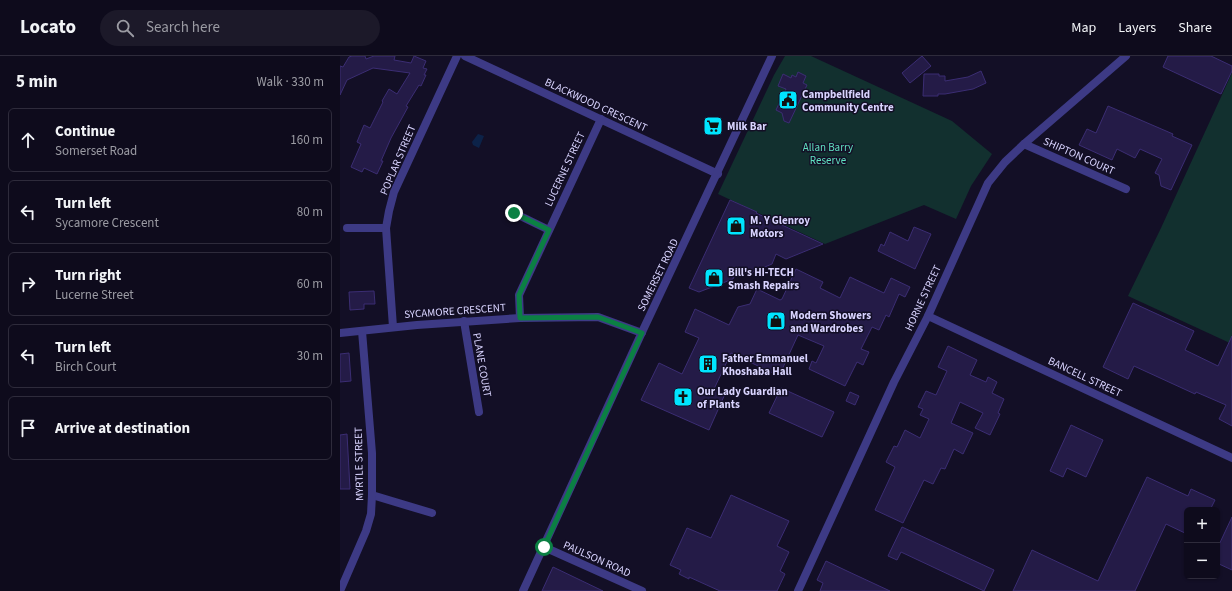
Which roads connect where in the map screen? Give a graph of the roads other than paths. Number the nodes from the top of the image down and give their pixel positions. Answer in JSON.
{"nodes":[{"id":1,"x":457,"y":56,"type":"edge"},
{"id":2,"x":465,"y":56,"type":"edge"},
{"id":3,"x":1126,"y":56,"type":"edge"},
{"id":4,"x":770,"y":57,"type":"edge"},
{"id":5,"x":601,"y":119,"type":"junction"},
{"id":6,"x":1024,"y":144,"type":"junction"},
{"id":7,"x":718,"y":174,"type":"junction"},
{"id":8,"x":1126,"y":189,"type":"dead end"},
{"id":9,"x":514,"y":213,"type":"dead end"},
{"id":10,"x":347,"y":228,"type":"dead end"},
{"id":11,"x":386,"y":228,"type":"junction"},
{"id":12,"x":549,"y":230,"type":"junction"},
{"id":13,"x":928,"y":316,"type":"junction"},
{"id":14,"x":520,"y":318,"type":"junction"},
{"id":15,"x":464,"y":321,"type":"junction"},
{"id":16,"x":393,"y":327,"type":"junction"},
{"id":17,"x":362,"y":331,"type":"junction"},
{"id":18,"x":340,"y":333,"type":"edge"},
{"id":19,"x":642,"y":333,"type":"junction"},
{"id":20,"x":479,"y":412,"type":"dead end"},
{"id":21,"x":1232,"y":458,"type":"edge"},
{"id":22,"x":372,"y":495,"type":"junction"},
{"id":23,"x":432,"y":513,"type":"dead end"},
{"id":24,"x":544,"y":547,"type":"junction"},
{"id":25,"x":340,"y":591,"type":"edge"},
{"id":26,"x":523,"y":591,"type":"edge"},
{"id":27,"x":642,"y":591,"type":"edge"},
{"id":28,"x":798,"y":591,"type":"edge"}],
"edges":[{"from":1,"to":11,"type":"street","name":"POPLAR STREET"},
{"from":2,"to":5,"type":"street","name":"BLACKWOOD CRESCENT"},
{"from":3,"to":6,"type":"street","name":"HORNE STREET"},
{"from":4,"to":7,"type":"street","name":"SOMERSET ROAD"},
{"from":5,"to":7,"type":"street","name":"BLACKWOOD CRESCENT"},
{"from":5,"to":12,"type":"street","name":"LUCERNE STREET"},
{"from":6,"to":8,"type":"street","name":"SHIPTON COURT"},
{"from":6,"to":13,"type":"street","name":"HORNE STREET"},
{"from":7,"to":19,"type":"street","name":"SOMERSET ROAD"},
{"from":9,"to":12,"type":"street"},
{"from":10,"to":11,"type":"street"},
{"from":11,"to":16,"type":"street","name":"POPLAR STREET"},
{"from":12,"to":14,"type":"street","name":"LUCERNE STREET"},
{"from":13,"to":21,"type":"street","name":"BANCELL STREET"},
{"from":13,"to":28,"type":"street","name":"HORNE STREET"},
{"from":14,"to":15,"type":"street","name":"SYCAMORE CRESCENT"},
{"from":14,"to":19,"type":"street","name":"SYCAMORE CRESCENT"},
{"from":15,"to":16,"type":"street","name":"SYCAMORE CRESCENT"},
{"from":15,"to":20,"type":"street","name":"PLANE COURT"},
{"from":16,"to":17,"type":"street","name":"SYCAMORE CRESCENT"},
{"from":17,"to":18,"type":"street","name":"SYCAMORE CRESCENT"},
{"from":17,"to":22,"type":"street","name":"MYRTLE STREET"},
{"from":19,"to":24,"type":"street","name":"SOMERSET ROAD"},
{"from":22,"to":23,"type":"street"},
{"from":22,"to":25,"type":"street","name":"MYRTLE STREET"},
{"from":24,"to":26,"type":"street","name":"SOMERSET ROAD"},
{"from":24,"to":27,"type":"street","name":"PAULSON ROAD"}]}
